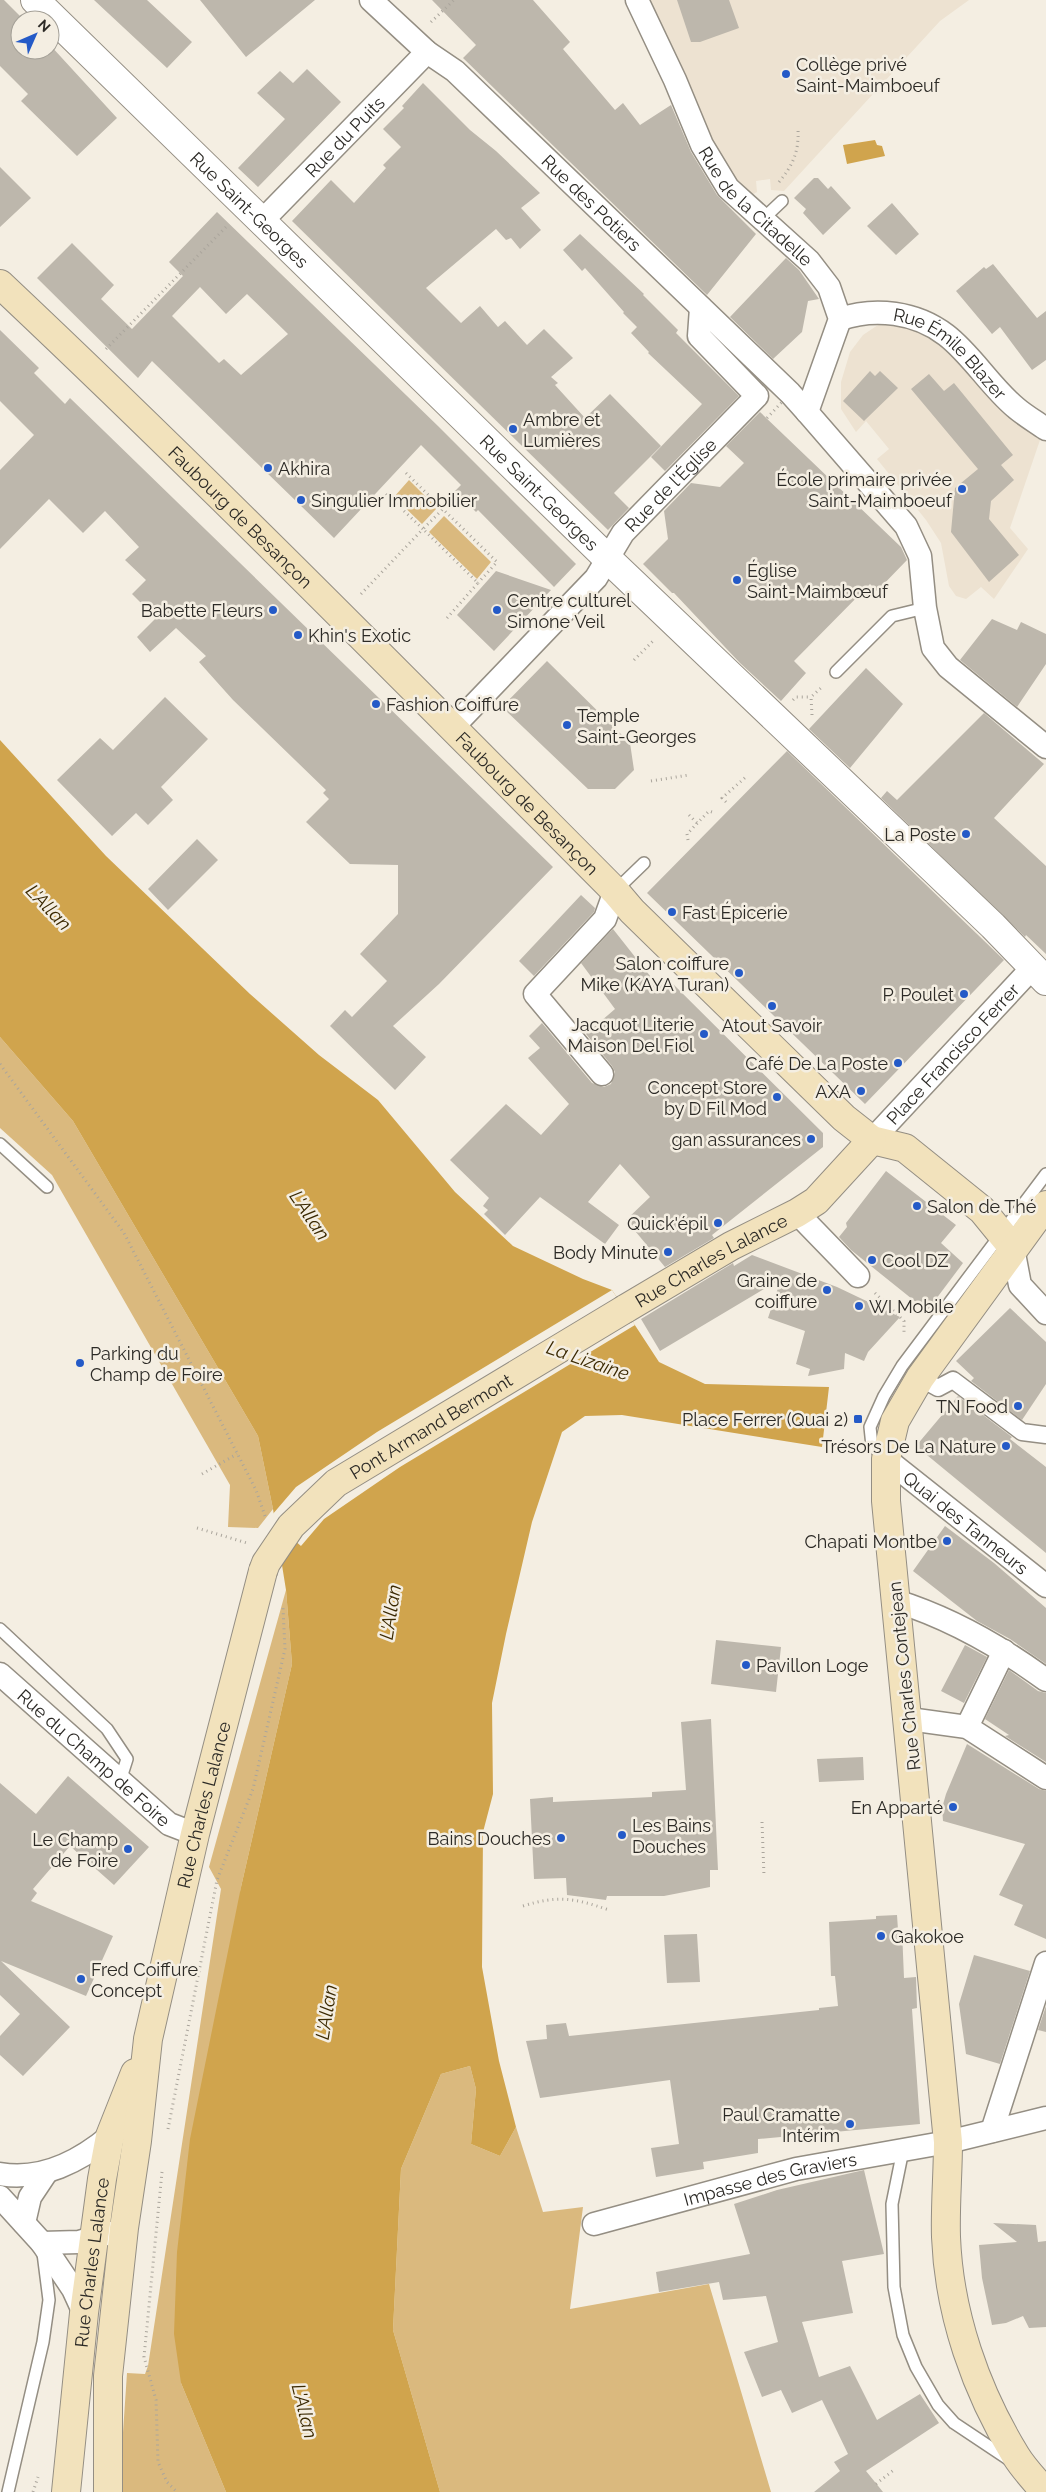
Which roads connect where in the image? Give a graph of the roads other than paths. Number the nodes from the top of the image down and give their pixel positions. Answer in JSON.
{"nodes":[{"id":1,"x":35,"y":0,"type":"edge"},
{"id":2,"x":371,"y":0,"type":"edge"},
{"id":3,"x":637,"y":0,"type":"edge"},
{"id":4,"x":421,"y":46,"type":"junction"},
{"id":5,"x":780,"y":196,"type":"road end"},
{"id":6,"x":254,"y":214,"type":"junction"},
{"id":7,"x":763,"y":219,"type":"junction"},
{"id":8,"x":0,"y":284,"type":"edge"},
{"id":9,"x":701,"y":308,"type":"junction"},
{"id":10,"x":840,"y":319,"type":"junction"},
{"id":11,"x":807,"y":412,"type":"junction"},
{"id":12,"x":1046,"y":429,"type":"edge"},
{"id":13,"x":608,"y":558,"type":"junction"},
{"id":14,"x":925,"y":608,"type":"junction"},
{"id":15,"x":836,"y":672,"type":"road end"},
{"id":16,"x":452,"y":728,"type":"junction"},
{"id":17,"x":1046,"y":747,"type":"edge"},
{"id":18,"x":644,"y":863,"type":"dead end"},
{"id":19,"x":615,"y":891,"type":"junction"},
{"id":20,"x":1039,"y":974,"type":"edge"},
{"id":21,"x":602,"y":1074,"type":"dead end"},
{"id":22,"x":872,"y":1140,"type":"junction"},
{"id":23,"x":0,"y":1144,"type":"edge"},
{"id":24,"x":1046,"y":1174,"type":"edge"},
{"id":25,"x":47,"y":1188,"type":"dead end"},
{"id":26,"x":1046,"y":1205,"type":"edge"},
{"id":27,"x":797,"y":1213,"type":"junction"},
{"id":28,"x":1008,"y":1241,"type":"junction"},
{"id":29,"x":858,"y":1276,"type":"road end"},
{"id":30,"x":625,"y":1309,"type":"joint"},
{"id":31,"x":1046,"y":1312,"type":"edge"},
{"id":32,"x":911,"y":1372,"type":"junction"},
{"id":33,"x":1046,"y":1435,"type":"edge"},
{"id":34,"x":886,"y":1459,"type":"junction"},
{"id":35,"x":263,"y":1570,"type":"joint"},
{"id":36,"x":1046,"y":1586,"type":"edge"},
{"id":37,"x":896,"y":1601,"type":"junction"},
{"id":38,"x":0,"y":1629,"type":"edge"},
{"id":39,"x":1004,"y":1651,"type":"junction"},
{"id":40,"x":0,"y":1674,"type":"edge"},
{"id":41,"x":1046,"y":1680,"type":"edge"},
{"id":42,"x":909,"y":1719,"type":"junction"},
{"id":43,"x":966,"y":1727,"type":"junction"},
{"id":44,"x":1046,"y":1778,"type":"edge"},
{"id":45,"x":120,"y":1782,"type":"junction"},
{"id":46,"x":195,"y":1834,"type":"junction"},
{"id":47,"x":1046,"y":1963,"type":"edge"},
{"id":48,"x":148,"y":2039,"type":"junction"},
{"id":49,"x":1046,"y":2118,"type":"edge"},
{"id":50,"x":992,"y":2131,"type":"junction"},
{"id":51,"x":110,"y":2136,"type":"junction"},
{"id":52,"x":948,"y":2142,"type":"junction"},
{"id":53,"x":904,"y":2150,"type":"junction"},
{"id":54,"x":69,"y":2162,"type":"junction"},
{"id":55,"x":46,"y":2173,"type":"junction"},
{"id":56,"x":0,"y":2174,"type":"edge"},
{"id":57,"x":102,"y":2179,"type":"junction"},
{"id":58,"x":0,"y":2198,"type":"edge"},
{"id":59,"x":125,"y":2216,"type":"junction"},
{"id":60,"x":24,"y":2223,"type":"junction"},
{"id":61,"x":594,"y":2224,"type":"dead end"},
{"id":62,"x":95,"y":2236,"type":"junction"},
{"id":63,"x":42,"y":2244,"type":"junction"},
{"id":64,"x":84,"y":2313,"type":"junction"},
{"id":65,"x":1038,"y":2483,"type":"edge"},
{"id":66,"x":8,"y":2492,"type":"edge"},
{"id":67,"x":66,"y":2492,"type":"edge"},
{"id":68,"x":108,"y":2492,"type":"edge"}],
"edges":[{"from":1,"to":6,"type":"street","name":"Rue Saint-Georges"},
{"from":2,"to":4,"type":"street","name":"Rue des Potiers"},
{"from":3,"to":7,"type":"street","name":"Rue de la Citadelle"},
{"from":4,"to":6,"type":"street","name":"Rue du Puits"},
{"from":4,"to":9,"type":"street","name":"Rue des Potiers"},
{"from":5,"to":7,"type":"lane"},
{"from":6,"to":13,"type":"street","name":"Rue Saint-Georges"},
{"from":7,"to":10,"type":"street","name":"Rue de la Citadelle"},
{"from":8,"to":16,"type":"main road","name":"Faubourg de Besançon"},
{"from":9,"to":11,"type":"street","name":"Rue des Potiers"},
{"from":9,"to":13,"type":"street","name":"Rue de l'Église"},
{"from":10,"to":11,"type":"street"},
{"from":10,"to":12,"type":"street","name":"Rue Émile Blazer"},
{"from":11,"to":14,"type":"street","name":"Rue des Potiers"},
{"from":13,"to":16,"type":"street","name":"Rue de l'Église"},
{"from":13,"to":20,"type":"street","name":"Rue Saint-Georges"},
{"from":14,"to":15,"type":"lane"},
{"from":14,"to":17,"type":"street","name":"Rue des Potiers"},
{"from":16,"to":19,"type":"main road","name":"Faubourg de Besançon"},
{"from":18,"to":19,"type":"lane"},
{"from":19,"to":21,"type":"street"},
{"from":19,"to":22,"type":"main road","name":"Faubourg de Besançon"},
{"from":20,"to":22,"type":"street","name":"Place Francisco Ferrer"},
{"from":22,"to":27,"type":"main road"},
{"from":22,"to":28,"type":"main road","name":"Faubourg de Besançon"},
{"from":23,"to":25,"type":"lane"},
{"from":24,"to":28,"type":"lane"},
{"from":26,"to":28,"type":"main road","name":"Rue Charles Contejean"},
{"from":27,"to":29,"type":"street"},
{"from":27,"to":30,"type":"main road","name":"Rue Charles Lalance"},
{"from":28,"to":31,"type":"street","name":"Faubourg de Besançon"},
{"from":28,"to":32,"type":"main road","name":"Rue Charles Contejean"},
{"from":30,"to":35,"type":"main road","name":"Pont Armand Bermont","bridge":true},
{"from":32,"to":33,"type":"street"},
{"from":32,"to":34,"type":"main road","name":"Rue Charles Contejean"},
{"from":34,"to":36,"type":"street","name":"Quai des Tanneurs"},
{"from":34,"to":37,"type":"main road","name":"Rue Charles Contejean"},
{"from":35,"to":46,"type":"main road","name":"Rue Charles Lalance"},
{"from":37,"to":39,"type":"street"},
{"from":37,"to":42,"type":"main road","name":"Rue Charles Contejean"},
{"from":38,"to":45,"type":"lane"},
{"from":39,"to":41,"type":"street"},
{"from":39,"to":43,"type":"street"},
{"from":40,"to":45,"type":"street","name":"Rue du Champ de Foire"},
{"from":42,"to":43,"type":"street"},
{"from":42,"to":52,"type":"main road","name":"Rue Charles Contejean"},
{"from":43,"to":44,"type":"street"},
{"from":45,"to":46,"type":"street","name":"Rue du Champ de Foire"},
{"from":46,"to":48,"type":"main road","name":"Rue Charles Lalance"},
{"from":47,"to":50,"type":"street"},
{"from":48,"to":51,"type":"main road","name":"Rue Charles Lalance"},
{"from":48,"to":59,"type":"main road","name":"Rue Charles Lalance"},
{"from":49,"to":50,"type":"street","name":"Impasse des Graviers"},
{"from":50,"to":52,"type":"street","name":"Impasse des Graviers"},
{"from":51,"to":54,"type":"street"},
{"from":51,"to":57,"type":"main road","name":"Rue Charles Lalance"},
{"from":52,"to":53,"type":"street","name":"Impasse des Graviers"},
{"from":52,"to":65,"type":"main road","name":"Rue Charles Contejean"},
{"from":53,"to":61,"type":"street","name":"Impasse des Graviers"},
{"from":53,"to":65,"type":"lane"},
{"from":54,"to":55,"type":"street"},
{"from":54,"to":57,"type":"street"},
{"from":55,"to":56,"type":"street"},
{"from":55,"to":60,"type":"street"},
{"from":57,"to":59,"type":"street"},
{"from":57,"to":62,"type":"main road","name":"Rue Charles Lalance"},
{"from":58,"to":60,"type":"street"},
{"from":59,"to":62,"type":"street"},
{"from":59,"to":68,"type":"main road","name":"Rue Charles Lalance"},
{"from":60,"to":63,"type":"street"},
{"from":62,"to":63,"type":"street"},
{"from":62,"to":64,"type":"main road","name":"Rue Charles Lalance"},
{"from":63,"to":64,"type":"street"},
{"from":63,"to":66,"type":"lane"},
{"from":64,"to":67,"type":"main road","name":"Rue Charles Lalance"}]}
